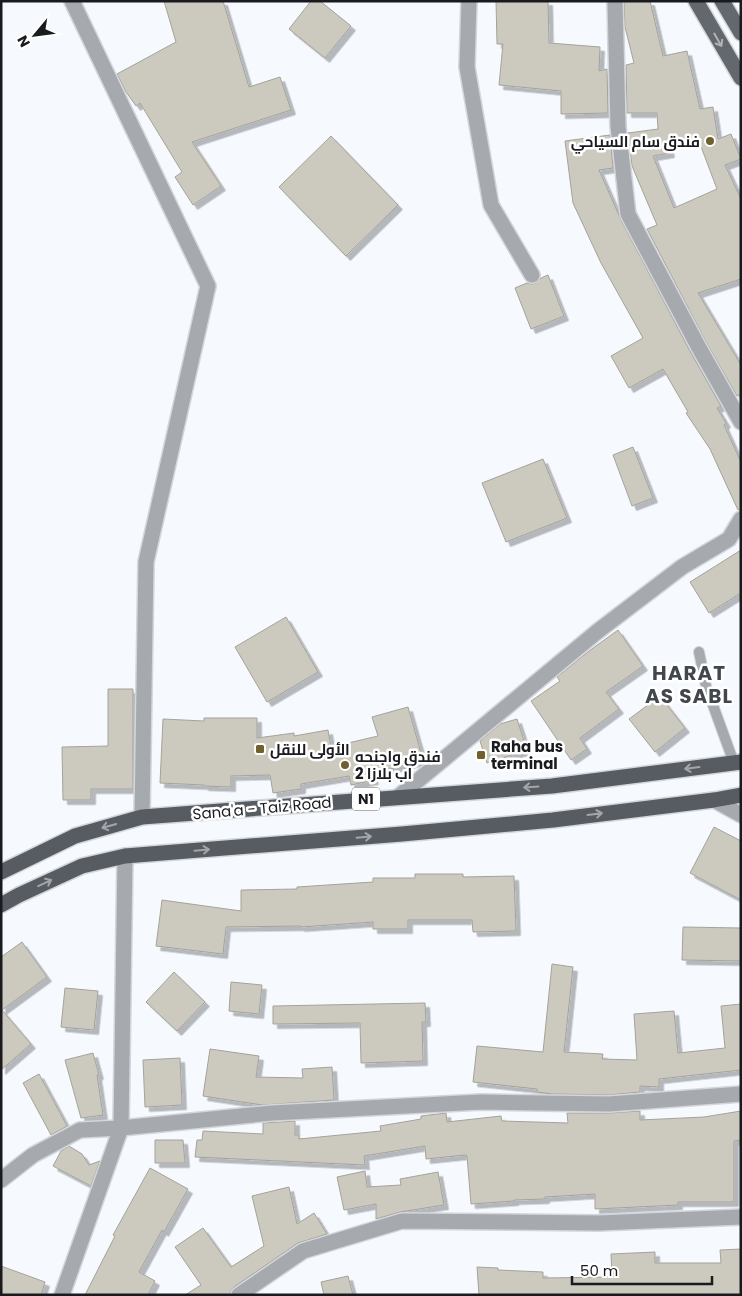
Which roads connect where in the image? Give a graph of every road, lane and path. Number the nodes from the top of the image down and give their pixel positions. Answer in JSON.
{"nodes":[{"id":1,"x":72,"y":1,"type":"edge"},
{"id":2,"x":468,"y":1,"type":"edge"},
{"id":3,"x":615,"y":1,"type":"edge"},
{"id":4,"x":696,"y":1,"type":"edge"},
{"id":5,"x":722,"y":1,"type":"edge"},
{"id":6,"x":741,"y":32,"type":"edge"},
{"id":7,"x":741,"y":78,"type":"edge"},
{"id":8,"x":532,"y":275,"type":"dead end"},
{"id":9,"x":741,"y":422,"type":"edge"},
{"id":10,"x":741,"y":519,"type":"edge"},
{"id":11,"x":699,"y":652,"type":"dead end"},
{"id":12,"x":738,"y":762,"type":"edge"},
{"id":13,"x":741,"y":795,"type":"edge"},
{"id":14,"x":398,"y":797,"type":"junction"},
{"id":15,"x":714,"y":800,"type":"junction"},
{"id":16,"x":741,"y":815,"type":"edge"},
{"id":17,"x":142,"y":817,"type":"junction"},
{"id":18,"x":125,"y":856,"type":"junction"},
{"id":19,"x":1,"y":872,"type":"edge"},
{"id":20,"x":1,"y":905,"type":"edge"},
{"id":21,"x":741,"y":1094,"type":"edge"},
{"id":22,"x":121,"y":1128,"type":"junction"},
{"id":23,"x":1,"y":1180,"type":"edge"},
{"id":24,"x":741,"y":1216,"type":"edge"},
{"id":25,"x":62,"y":1295,"type":"edge"},
{"id":26,"x":239,"y":1295,"type":"edge"}],
"edges":[{"from":1,"to":17,"type":"street"},
{"from":2,"to":8,"type":"street"},
{"from":3,"to":9,"type":"street"},
{"from":4,"to":7,"type":"main road","one_way":true},
{"from":5,"to":6,"type":"main road"},
{"from":10,"to":14,"type":"street"},
{"from":11,"to":12,"type":"lane"},
{"from":12,"to":14,"type":"highway","name":"Sana'a - Taiz Road","number":"N1","one_way":true},
{"from":13,"to":15,"type":"highway"},
{"from":14,"to":17,"type":"highway","name":"Sana'a - Taiz Road","number":"N1"},
{"from":15,"to":16,"type":"street"},
{"from":18,"to":15,"type":"highway","one_way":true},
{"from":17,"to":19,"type":"highway","name":"Sana'a - Taiz Road","number":"N1","one_way":true},
{"from":20,"to":18,"type":"highway","one_way":true},
{"from":18,"to":22,"type":"street"},
{"from":21,"to":22,"type":"street"},
{"from":22,"to":23,"type":"street"},
{"from":22,"to":25,"type":"street"},
{"from":24,"to":26,"type":"street"}]}
